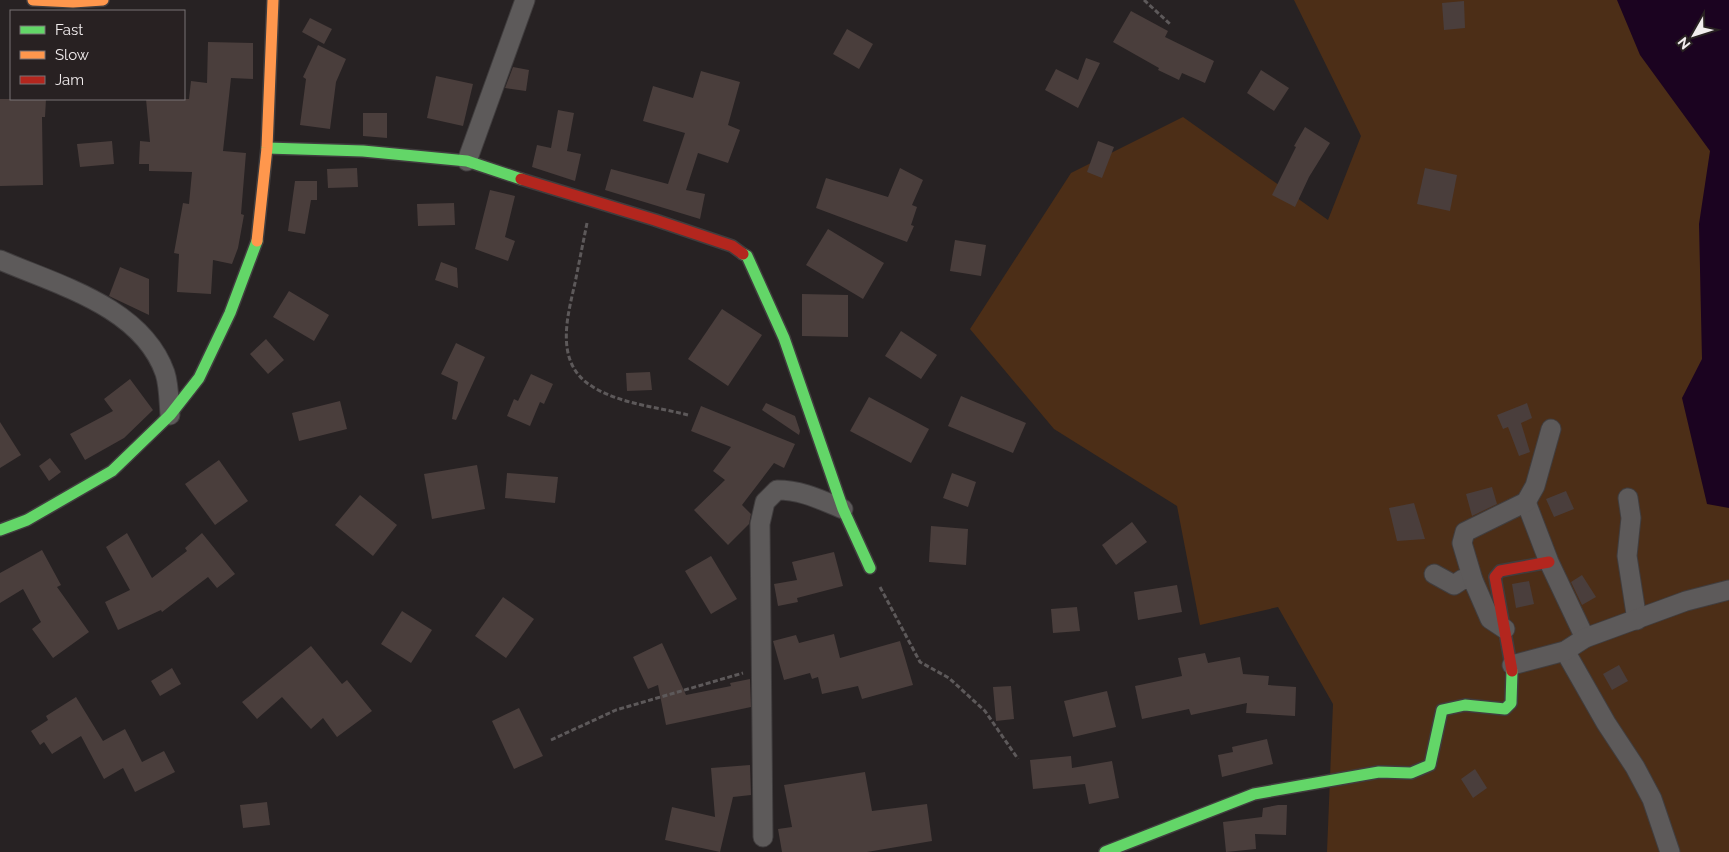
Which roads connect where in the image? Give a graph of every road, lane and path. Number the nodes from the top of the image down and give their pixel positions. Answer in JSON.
{"nodes":[{"id":1,"x":33,"y":0,"type":"edge"},
{"id":2,"x":103,"y":0,"type":"edge"},
{"id":3,"x":273,"y":0,"type":"edge"},
{"id":4,"x":525,"y":0,"type":"edge"},
{"id":5,"x":1144,"y":0,"type":"edge"},
{"id":6,"x":1170,"y":24,"type":"dead end"},
{"id":7,"x":267,"y":148,"type":"junction"},
{"id":8,"x":467,"y":161,"type":"junction"},
{"id":9,"x":592,"y":202,"type":"junction"},
{"id":10,"x":0,"y":260,"type":"edge"},
{"id":11,"x":170,"y":415,"type":"junction"},
{"id":12,"x":688,"y":415,"type":"dead end"},
{"id":13,"x":1551,"y":429,"type":"dead end"},
{"id":14,"x":1628,"y":498,"type":"dead end"},
{"id":15,"x":1526,"y":502,"type":"junction"},
{"id":16,"x":843,"y":510,"type":"junction"},
{"id":17,"x":0,"y":530,"type":"edge"},
{"id":18,"x":1549,"y":562,"type":"junction"},
{"id":19,"x":870,"y":568,"type":"joint"},
{"id":20,"x":1434,"y":574,"type":"dead end"},
{"id":21,"x":1473,"y":580,"type":"junction"},
{"id":22,"x":1729,"y":590,"type":"edge"},
{"id":23,"x":1637,"y":620,"type":"junction"},
{"id":24,"x":1505,"y":629,"type":"junction"},
{"id":25,"x":1586,"y":638,"type":"junction"},
{"id":26,"x":1565,"y":651,"type":"junction"},
{"id":27,"x":1512,"y":666,"type":"junction"},
{"id":28,"x":763,"y":667,"type":"junction"},
{"id":29,"x":550,"y":740,"type":"dead end"},
{"id":30,"x":1018,"y":759,"type":"dead end"},
{"id":31,"x":763,"y":837,"type":"dead end"},
{"id":32,"x":1105,"y":852,"type":"edge"},
{"id":33,"x":1670,"y":852,"type":"edge"}],
"edges":[{"from":1,"to":2,"type":"street"},
{"from":3,"to":7,"type":"street"},
{"from":4,"to":8,"type":"street"},
{"from":5,"to":6,"type":"path"},
{"from":7,"to":8,"type":"street"},
{"from":7,"to":11,"type":"street"},
{"from":8,"to":9,"type":"street"},
{"from":9,"to":12,"type":"path"},
{"from":9,"to":16,"type":"street"},
{"from":10,"to":11,"type":"street"},
{"from":11,"to":17,"type":"street"},
{"from":13,"to":15,"type":"street"},
{"from":14,"to":23,"type":"street"},
{"from":15,"to":18,"type":"street"},
{"from":15,"to":21,"type":"street"},
{"from":16,"to":19,"type":"street"},
{"from":16,"to":28,"type":"street"},
{"from":18,"to":24,"type":"street"},
{"from":18,"to":25,"type":"street"},
{"from":19,"to":30,"type":"path"},
{"from":20,"to":21,"type":"street"},
{"from":21,"to":24,"type":"street"},
{"from":22,"to":23,"type":"street"},
{"from":23,"to":25,"type":"street"},
{"from":24,"to":27,"type":"street"},
{"from":25,"to":26,"type":"street"},
{"from":26,"to":27,"type":"street"},
{"from":26,"to":33,"type":"street"},
{"from":27,"to":32,"type":"street"},
{"from":28,"to":29,"type":"path"},
{"from":28,"to":31,"type":"street"}]}
